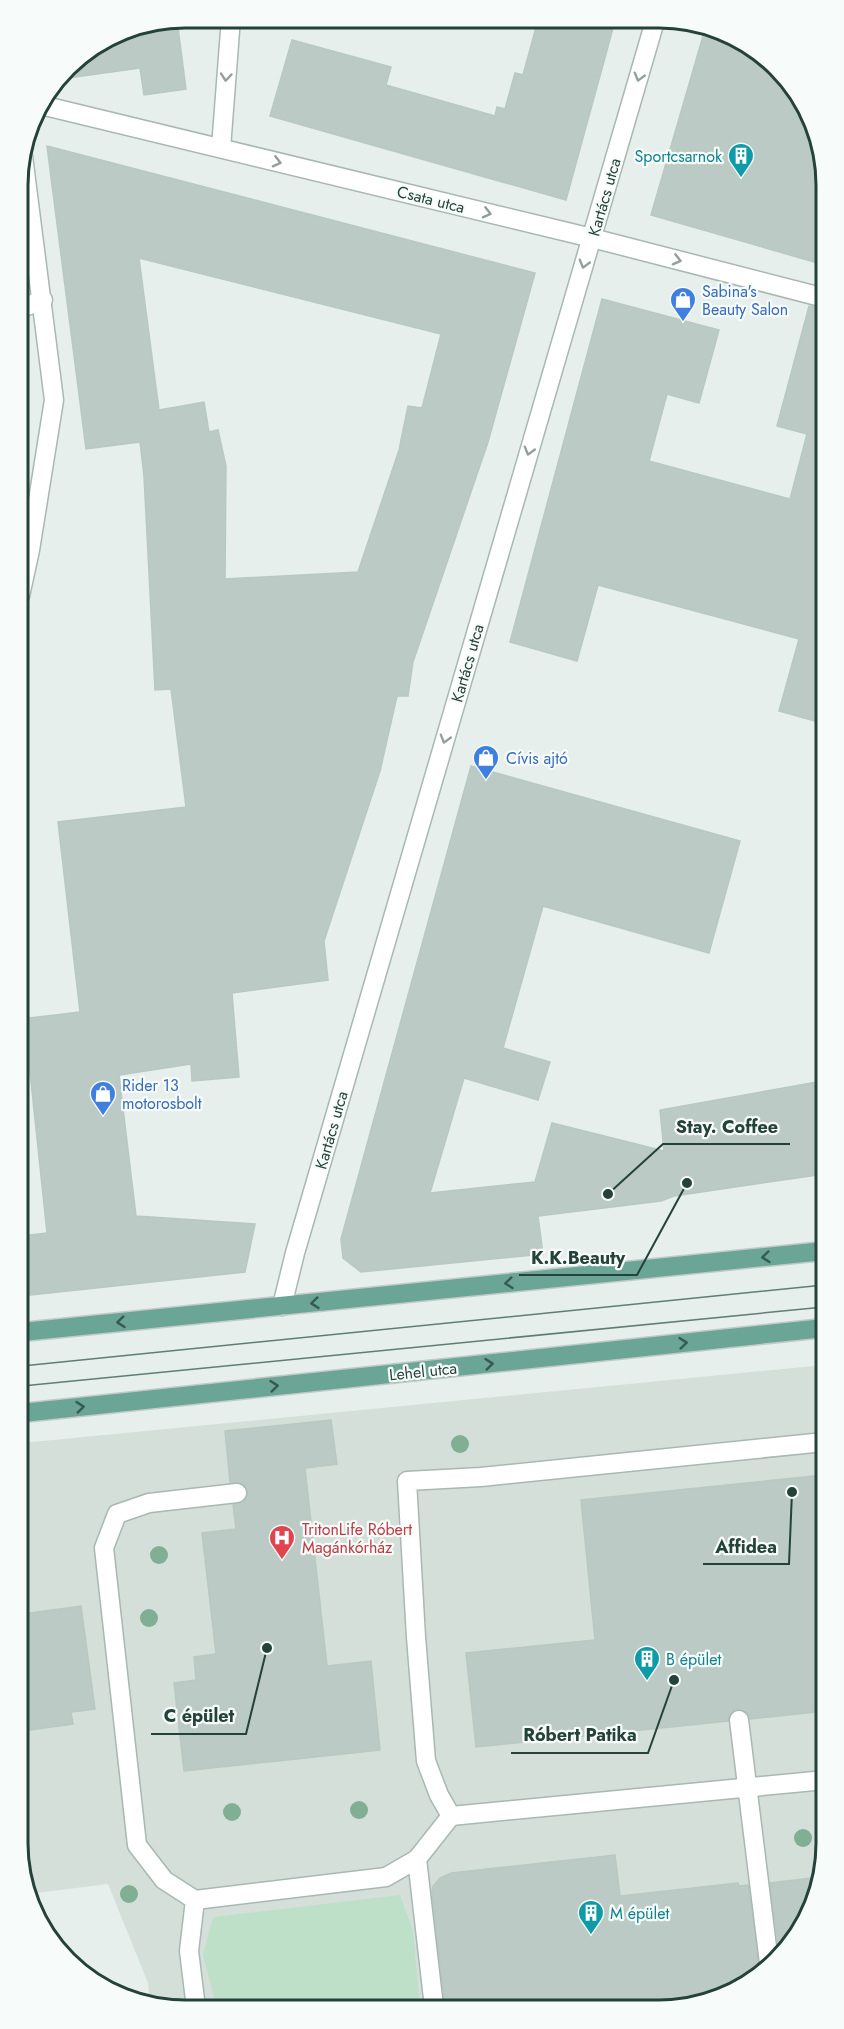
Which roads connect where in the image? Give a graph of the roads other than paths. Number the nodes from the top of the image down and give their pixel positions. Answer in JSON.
{"nodes":[{"id":1,"x":230,"y":28,"type":"edge"},
{"id":2,"x":653,"y":28,"type":"edge"},
{"id":3,"x":50,"y":107,"type":"edge"},
{"id":4,"x":220,"y":148,"type":"junction"},
{"id":5,"x":29,"y":201,"type":"edge"},
{"id":6,"x":592,"y":238,"type":"junction"},
{"id":7,"x":816,"y":296,"type":"edge"},
{"id":8,"x":42,"y":300,"type":"junction"},
{"id":9,"x":29,"y":305,"type":"edge"},
{"id":10,"x":29,"y":556,"type":"edge"},
{"id":11,"x":815,"y":1252,"type":"edge"},
{"id":12,"x":282,"y":1306,"type":"junction"},
{"id":13,"x":815,"y":1329,"type":"edge"},
{"id":14,"x":28,"y":1331,"type":"edge"},
{"id":15,"x":28,"y":1412,"type":"edge"},
{"id":16,"x":815,"y":1443,"type":"edge"},
{"id":17,"x":237,"y":1493,"type":"dead end"},
{"id":18,"x":740,"y":1720,"type":"dead end"},
{"id":19,"x":815,"y":1781,"type":"edge"},
{"id":20,"x":748,"y":1787,"type":"junction"},
{"id":21,"x":451,"y":1816,"type":"junction"},
{"id":22,"x":417,"y":1859,"type":"junction"},
{"id":23,"x":195,"y":1900,"type":"junction"},
{"id":24,"x":768,"y":1955,"type":"edge"},
{"id":25,"x":195,"y":2000,"type":"edge"},
{"id":26,"x":433,"y":2000,"type":"edge"}],
"edges":[{"from":1,"to":4,"type":"street","one_way":true},
{"from":2,"to":6,"type":"street","name":"Kartács utca","one_way":true},
{"from":3,"to":4,"type":"street","name":"Csata utca"},
{"from":4,"to":6,"type":"street","name":"Csata utca","one_way":true},
{"from":5,"to":8,"type":"street"},
{"from":6,"to":7,"type":"street","name":"Csata utca","one_way":true},
{"from":6,"to":12,"type":"street","name":"Kartács utca","one_way":true},
{"from":8,"to":9,"type":"street"},
{"from":8,"to":10,"type":"street"},
{"from":11,"to":12,"type":"main road","one_way":true},
{"from":12,"to":14,"type":"main road","one_way":true},
{"from":15,"to":13,"type":"main road","name":"Lehel utca","one_way":true},
{"from":16,"to":21,"type":"street"},
{"from":17,"to":23,"type":"street"},
{"from":18,"to":20,"type":"street"},
{"from":19,"to":20,"type":"street"},
{"from":20,"to":21,"type":"street"},
{"from":20,"to":24,"type":"street"},
{"from":21,"to":22,"type":"street"},
{"from":22,"to":23,"type":"street"},
{"from":22,"to":26,"type":"street"},
{"from":23,"to":25,"type":"street"}]}
